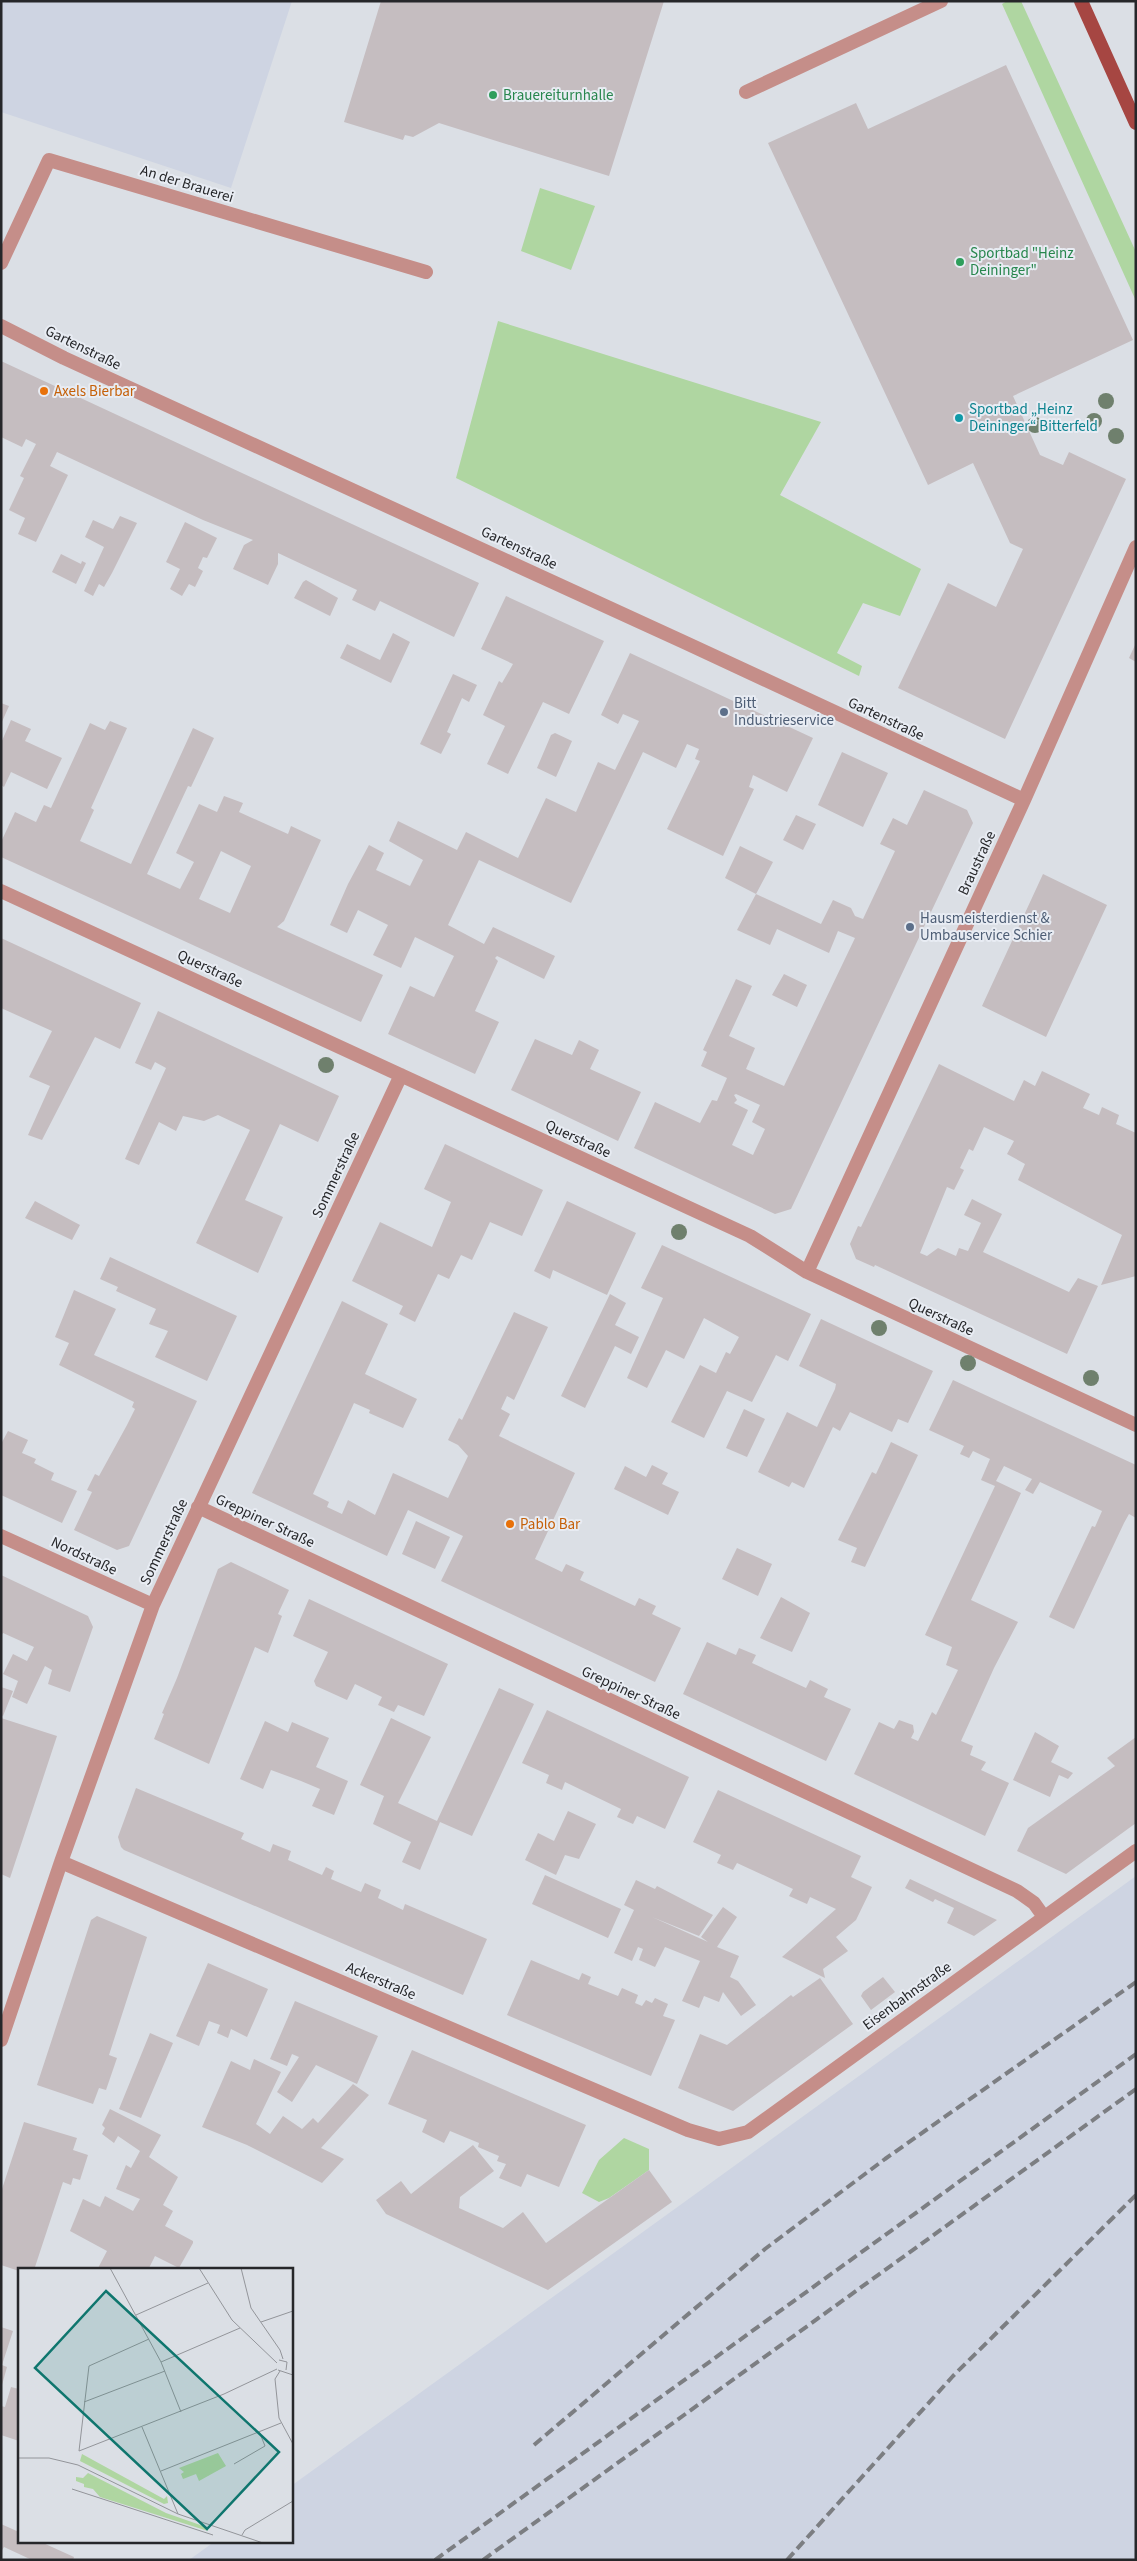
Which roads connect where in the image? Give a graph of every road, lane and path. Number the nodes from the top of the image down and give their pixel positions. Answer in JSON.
{"nodes":[{"id":1,"x":942,"y":1,"type":"edge"},
{"id":2,"x":1081,"y":1,"type":"edge"},
{"id":3,"x":746,"y":92,"type":"dead end"},
{"id":4,"x":1136,"y":123,"type":"edge"},
{"id":5,"x":1,"y":263,"type":"edge"},
{"id":6,"x":426,"y":272,"type":"dead end"},
{"id":7,"x":1,"y":326,"type":"edge"},
{"id":8,"x":1136,"y":547,"type":"edge"},
{"id":9,"x":1024,"y":800,"type":"junction"},
{"id":10,"x":1,"y":891,"type":"edge"},
{"id":11,"x":401,"y":1075,"type":"junction"},
{"id":12,"x":807,"y":1272,"type":"junction"},
{"id":13,"x":1136,"y":1425,"type":"edge"},
{"id":14,"x":198,"y":1508,"type":"junction"},
{"id":15,"x":1,"y":1536,"type":"edge"},
{"id":16,"x":153,"y":1605,"type":"junction"},
{"id":17,"x":1136,"y":1851,"type":"edge"},
{"id":18,"x":61,"y":1862,"type":"junction"},
{"id":19,"x":1044,"y":1917,"type":"junction"},
{"id":20,"x":1,"y":2040,"type":"edge"},
{"id":21,"x":688,"y":2130,"type":"joint"}],
"edges":[{"from":1,"to":3,"type":"street"},
{"from":2,"to":4,"type":"main road"},
{"from":5,"to":6,"type":"street","name":"An der Brauerei"},
{"from":7,"to":9,"type":"street","name":"Gartenstraße"},
{"from":8,"to":9,"type":"street","name":"Braustraße"},
{"from":9,"to":12,"type":"street","name":"Braustraße"},
{"from":10,"to":11,"type":"street","name":"Querstraße"},
{"from":11,"to":12,"type":"street","name":"Querstraße"},
{"from":11,"to":14,"type":"street","name":"Sommerstraße"},
{"from":12,"to":13,"type":"street","name":"Querstraße"},
{"from":14,"to":16,"type":"street","name":"Sommerstraße"},
{"from":14,"to":19,"type":"street","name":"Greppiner Straße"},
{"from":15,"to":16,"type":"street","name":"Nordstraße"},
{"from":16,"to":18,"type":"street","name":"Sommerstraße"},
{"from":17,"to":19,"type":"street","name":"Eisenbahnstraße"},
{"from":18,"to":20,"type":"street","name":"Sommerstraße"},
{"from":18,"to":21,"type":"street","name":"Ackerstraße"},
{"from":19,"to":21,"type":"street","name":"Eisenbahnstraße"}]}
